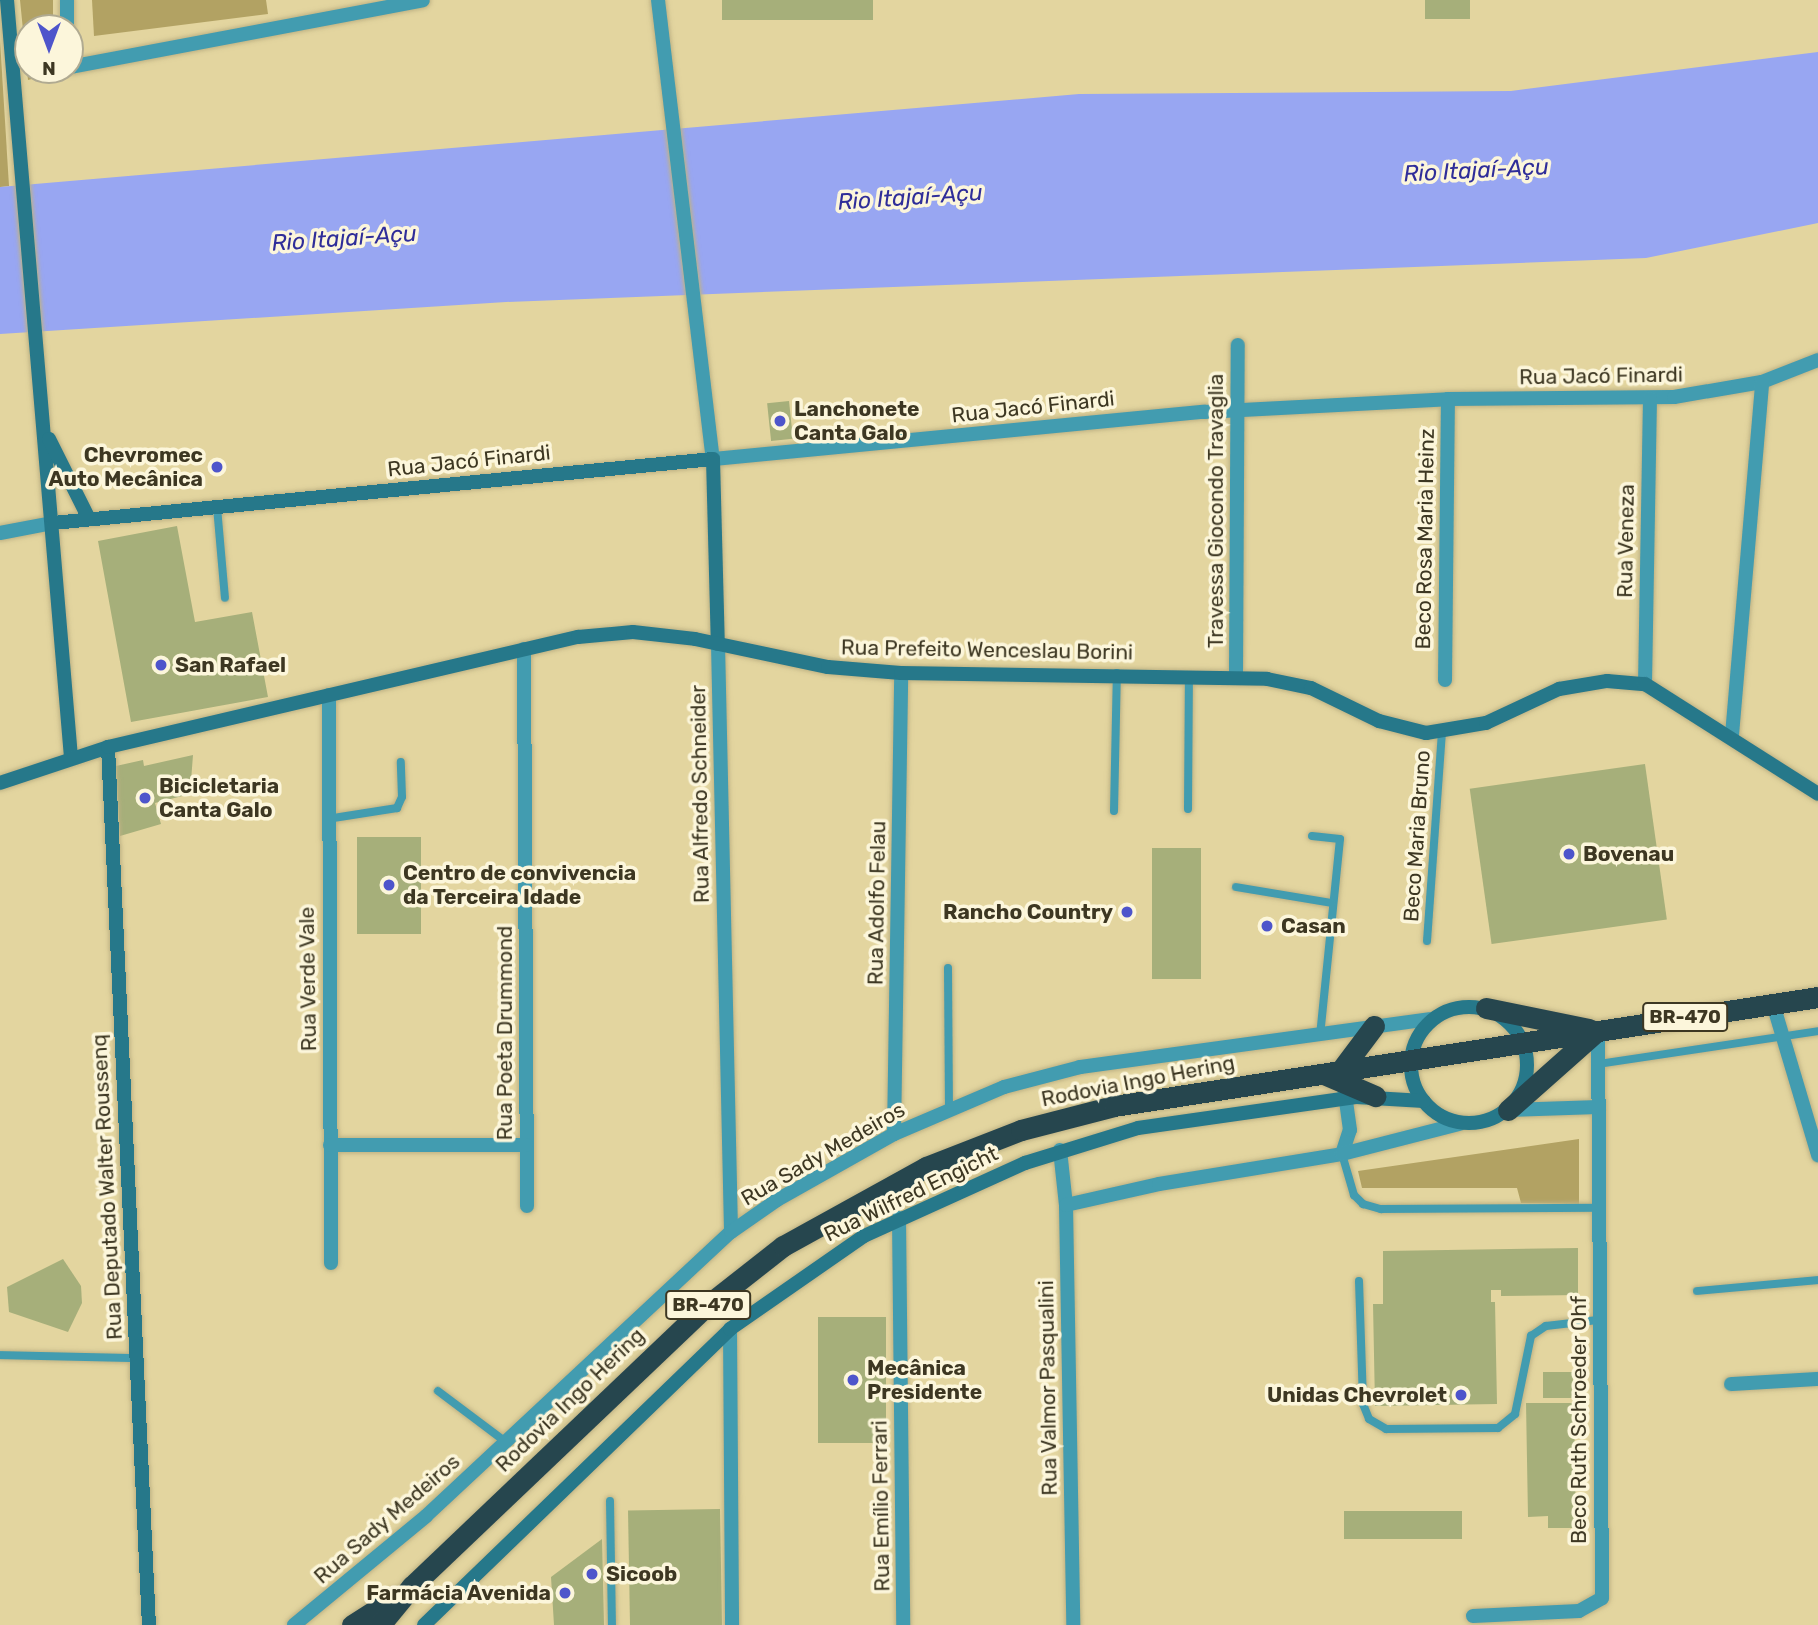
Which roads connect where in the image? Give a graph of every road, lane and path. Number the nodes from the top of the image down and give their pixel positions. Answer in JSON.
{"nodes":[{"id":1,"x":7,"y":0,"type":"edge"},
{"id":2,"x":423,"y":0,"type":"edge"},
{"id":3,"x":658,"y":0,"type":"edge"},
{"id":4,"x":84,"y":64,"type":"edge"},
{"id":5,"x":1238,"y":345,"type":"dead end"},
{"id":6,"x":1818,"y":360,"type":"edge"},
{"id":7,"x":1762,"y":382,"type":"junction"},
{"id":8,"x":1650,"y":398,"type":"junction"},
{"id":9,"x":1448,"y":399,"type":"junction"},
{"id":10,"x":1238,"y":410,"type":"junction"},
{"id":11,"x":44,"y":429,"type":"junction"},
{"id":12,"x":713,"y":459,"type":"junction"},
{"id":13,"x":217,"y":507,"type":"junction"},
{"id":14,"x":89,"y":519,"type":"junction"},
{"id":15,"x":53,"y":523,"type":"junction"},
{"id":16,"x":0,"y":533,"type":"edge"},
{"id":17,"x":225,"y":598,"type":"dead end"},
{"id":18,"x":718,"y":644,"type":"junction"},
{"id":19,"x":524,"y":649,"type":"junction"},
{"id":20,"x":901,"y":673,"type":"junction"},
{"id":21,"x":1117,"y":673,"type":"junction"},
{"id":22,"x":1189,"y":675,"type":"junction"},
{"id":23,"x":1236,"y":676,"type":"junction"},
{"id":24,"x":1445,"y":680,"type":"dead end"},
{"id":25,"x":1644,"y":684,"type":"junction"},
{"id":26,"x":329,"y":695,"type":"junction"},
{"id":27,"x":1442,"y":733,"type":"junction"},
{"id":28,"x":1732,"y":735,"type":"junction"},
{"id":29,"x":108,"y":747,"type":"junction"},
{"id":30,"x":71,"y":758,"type":"junction"},
{"id":31,"x":401,"y":762,"type":"dead end"},
{"id":32,"x":0,"y":783,"type":"edge"},
{"id":33,"x":1818,"y":794,"type":"edge"},
{"id":34,"x":1188,"y":810,"type":"dead end"},
{"id":35,"x":1114,"y":811,"type":"dead end"},
{"id":36,"x":327,"y":819,"type":"junction"},
{"id":37,"x":1312,"y":836,"type":"dead end"},
{"id":38,"x":1236,"y":887,"type":"dead end"},
{"id":39,"x":1332,"y":903,"type":"junction"},
{"id":40,"x":1427,"y":941,"type":"dead end"},
{"id":41,"x":948,"y":968,"type":"dead end"},
{"id":42,"x":1818,"y":997,"type":"edge"},
{"id":43,"x":1773,"y":1004,"type":"junction"},
{"id":44,"x":1486,"y":1009,"type":"junction"},
{"id":45,"x":1430,"y":1019,"type":"junction"},
{"id":46,"x":1374,"y":1026,"type":"junction"},
{"id":47,"x":1598,"y":1031,"type":"junction"},
{"id":48,"x":1818,"y":1031,"type":"edge"},
{"id":49,"x":1320,"y":1035,"type":"junction"},
{"id":50,"x":1782,"y":1037,"type":"junction"},
{"id":51,"x":1523,"y":1042,"type":"junction"},
{"id":52,"x":1409,"y":1060,"type":"junction"},
{"id":53,"x":1598,"y":1064,"type":"junction"},
{"id":54,"x":1338,"y":1081,"type":"junction"},
{"id":55,"x":1375,"y":1096,"type":"joint"},
{"id":56,"x":1424,"y":1101,"type":"junction"},
{"id":57,"x":1599,"y":1107,"type":"junction"},
{"id":58,"x":949,"y":1109,"type":"junction"},
{"id":59,"x":1508,"y":1110,"type":"junction"},
{"id":60,"x":1459,"y":1124,"type":"junction"},
{"id":61,"x":894,"y":1134,"type":"junction"},
{"id":62,"x":330,"y":1145,"type":"junction"},
{"id":63,"x":526,"y":1145,"type":"junction"},
{"id":64,"x":1060,"y":1150,"type":"junction"},
{"id":65,"x":1342,"y":1154,"type":"junction"},
{"id":66,"x":1818,"y":1155,"type":"edge"},
{"id":67,"x":1066,"y":1205,"type":"junction"},
{"id":68,"x":527,"y":1206,"type":"dead end"},
{"id":69,"x":1598,"y":1208,"type":"junction"},
{"id":70,"x":900,"y":1218,"type":"junction"},
{"id":71,"x":731,"y":1232,"type":"junction"},
{"id":72,"x":331,"y":1263,"type":"dead end"},
{"id":73,"x":1818,"y":1280,"type":"edge"},
{"id":74,"x":1359,"y":1281,"type":"dead end"},
{"id":75,"x":1697,"y":1291,"type":"dead end"},
{"id":76,"x":1598,"y":1321,"type":"junction"},
{"id":77,"x":730,"y":1329,"type":"junction"},
{"id":78,"x":0,"y":1355,"type":"edge"},
{"id":79,"x":137,"y":1357,"type":"junction"},
{"id":80,"x":1818,"y":1379,"type":"edge"},
{"id":81,"x":1731,"y":1384,"type":"dead end"},
{"id":82,"x":438,"y":1391,"type":"dead end"},
{"id":83,"x":506,"y":1442,"type":"junction"},
{"id":84,"x":610,"y":1501,"type":"dead end"},
{"id":85,"x":412,"y":1586,"type":"junction"},
{"id":86,"x":1473,"y":1616,"type":"dead end"},
{"id":87,"x":149,"y":1625,"type":"edge"},
{"id":88,"x":294,"y":1625,"type":"edge"},
{"id":89,"x":352,"y":1625,"type":"edge"},
{"id":90,"x":380,"y":1625,"type":"edge"},
{"id":91,"x":424,"y":1625,"type":"edge"},
{"id":92,"x":612,"y":1625,"type":"edge"},
{"id":93,"x":732,"y":1625,"type":"edge"},
{"id":94,"x":903,"y":1625,"type":"edge"},
{"id":95,"x":1073,"y":1625,"type":"edge"}],
"edges":[{"from":1,"to":11,"type":"street"},
{"from":2,"to":4,"type":"street"},
{"from":3,"to":12,"type":"street","name":"Rua Alfredo Schneider"},
{"from":5,"to":10,"type":"street","name":"Travessa Giocondo Travaglia"},
{"from":6,"to":7,"type":"street","name":"Rua Jacó Finardi"},
{"from":7,"to":8,"type":"street","name":"Rua Jacó Finardi"},
{"from":7,"to":28,"type":"street"},
{"from":8,"to":9,"type":"street","name":"Rua Jacó Finardi"},
{"from":8,"to":25,"type":"street","name":"Rua Veneza"},
{"from":9,"to":10,"type":"street","name":"Rua Jacó Finardi"},
{"from":9,"to":24,"type":"street","name":"Beco Rosa Maria Heinz"},
{"from":10,"to":12,"type":"street","name":"Rua Jacó Finardi"},
{"from":10,"to":23,"type":"street","name":"Travessa Giocondo Travaglia"},
{"from":11,"to":14,"type":"street"},
{"from":11,"to":15,"type":"street"},
{"from":12,"to":13,"type":"street","name":"Rua Jacó Finardi"},
{"from":12,"to":18,"type":"street","name":"Rua Alfredo Schneider"},
{"from":13,"to":14,"type":"street","name":"Rua Jacó Finardi"},
{"from":13,"to":17,"type":"lane"},
{"from":14,"to":15,"type":"street","name":"Rua Jacó Finardi"},
{"from":15,"to":16,"type":"street","name":"Rua Jacó Finardi"},
{"from":15,"to":30,"type":"street"},
{"from":18,"to":19,"type":"street","name":"Rua Prefeito Wenceslau Borini"},
{"from":18,"to":20,"type":"street","name":"Rua Prefeito Wenceslau Borini"},
{"from":18,"to":71,"type":"street","name":"Rua Alfredo Schneider"},
{"from":19,"to":26,"type":"street","name":"Rua Prefeito Wenceslau Borini"},
{"from":19,"to":63,"type":"street","name":"Rua Poeta Drummond"},
{"from":20,"to":21,"type":"street","name":"Rua Prefeito Wenceslau Borini"},
{"from":20,"to":61,"type":"street","name":"Rua Adolfo Felau"},
{"from":21,"to":22,"type":"street","name":"Rua Prefeito Wenceslau Borini"},
{"from":21,"to":35,"type":"lane"},
{"from":22,"to":23,"type":"street","name":"Rua Prefeito Wenceslau Borini"},
{"from":22,"to":34,"type":"lane"},
{"from":23,"to":27,"type":"street","name":"Rua Prefeito Wenceslau Borini"},
{"from":25,"to":27,"type":"street","name":"Rua Prefeito Wenceslau Borini"},
{"from":25,"to":28,"type":"street","name":"Rua Prefeito Wenceslau Borini"},
{"from":26,"to":29,"type":"street","name":"Rua Prefeito Wenceslau Borini"},
{"from":26,"to":36,"type":"street","name":"Rua Verde Vale"},
{"from":27,"to":40,"type":"lane","name":"Beco Maria Bruno"},
{"from":28,"to":33,"type":"street","name":"Rua Prefeito Wenceslau Borini"},
{"from":29,"to":30,"type":"street","name":"Rua Prefeito Wenceslau Borini"},
{"from":29,"to":79,"type":"street","name":"Rua Deputado Walter Roussenq"},
{"from":30,"to":32,"type":"street","name":"Rua Prefeito Wenceslau Borini"},
{"from":31,"to":36,"type":"lane"},
{"from":36,"to":62,"type":"street","name":"Rua Verde Vale"},
{"from":37,"to":39,"type":"lane"},
{"from":38,"to":39,"type":"lane"},
{"from":39,"to":49,"type":"lane"},
{"from":41,"to":58,"type":"lane"},
{"from":42,"to":43,"type":"highway","name":"Rodovia Ingo Hering","number":"BR-470"},
{"from":43,"to":47,"type":"highway","name":"Rodovia Ingo Hering","number":"BR-470"},
{"from":43,"to":50,"type":"street"},
{"from":44,"to":45,"type":"street"},
{"from":44,"to":47,"type":"highway"},
{"from":44,"to":51,"type":"street"},
{"from":45,"to":46,"type":"street","name":"Rua Sady Medeiros"},
{"from":45,"to":52,"type":"street"},
{"from":46,"to":49,"type":"street","name":"Rua Sady Medeiros"},
{"from":46,"to":54,"type":"highway"},
{"from":47,"to":51,"type":"highway","name":"Rodovia Ingo Hering","number":"BR-470"},
{"from":47,"to":53,"type":"street","name":"Beco Ruth Schroeder Ohf"},
{"from":47,"to":59,"type":"highway"},
{"from":48,"to":50,"type":"lane"},
{"from":49,"to":58,"type":"street","name":"Rua Sady Medeiros"},
{"from":50,"to":53,"type":"lane"},
{"from":50,"to":66,"type":"street"},
{"from":51,"to":52,"type":"highway","name":"Rodovia Ingo Hering","number":"BR-470"},
{"from":51,"to":59,"type":"street"},
{"from":52,"to":54,"type":"highway","name":"Rodovia Ingo Hering","number":"BR-470"},
{"from":52,"to":56,"type":"street"},
{"from":53,"to":57,"type":"street","name":"Beco Ruth Schroeder Ohf"},
{"from":54,"to":55,"type":"highway"},
{"from":54,"to":64,"type":"street","name":"Rua Wilfred Engicht"},
{"from":54,"to":65,"type":"street"},
{"from":54,"to":85,"type":"highway","name":"Rodovia Ingo Hering","number":"BR-470"},
{"from":55,"to":56,"type":"street"},
{"from":56,"to":60,"type":"street"},
{"from":57,"to":59,"type":"street"},
{"from":57,"to":69,"type":"street","name":"Beco Ruth Schroeder Ohf"},
{"from":58,"to":61,"type":"street","name":"Rua Sady Medeiros"},
{"from":59,"to":60,"type":"street"},
{"from":60,"to":65,"type":"street"},
{"from":61,"to":71,"type":"street","name":"Rua Sady Medeiros"},
{"from":62,"to":63,"type":"street"},
{"from":62,"to":72,"type":"street","name":"Rua Verde Vale"},
{"from":63,"to":68,"type":"street","name":"Rua Poeta Drummond"},
{"from":64,"to":67,"type":"street","name":"Rua Valmor Pasqualini"},
{"from":64,"to":70,"type":"street","name":"Rua Wilfred Engicht"},
{"from":65,"to":67,"type":"street"},
{"from":65,"to":69,"type":"lane"},
{"from":67,"to":95,"type":"street","name":"Rua Valmor Pasqualini"},
{"from":69,"to":76,"type":"street","name":"Beco Ruth Schroeder Ohf"},
{"from":70,"to":77,"type":"street","name":"Rua Wilfred Engicht"},
{"from":70,"to":94,"type":"street","name":"Rua Emílio Ferrari"},
{"from":71,"to":83,"type":"street","name":"Rua Sady Medeiros"},
{"from":73,"to":75,"type":"lane"},
{"from":74,"to":76,"type":"lane"},
{"from":76,"to":86,"type":"street","name":"Beco Ruth Schroeder Ohf"},
{"from":77,"to":91,"type":"street","name":"Rua Wilfred Engicht"},
{"from":77,"to":93,"type":"street"},
{"from":78,"to":79,"type":"lane"},
{"from":79,"to":87,"type":"street","name":"Rua Deputado Walter Roussenq"},
{"from":80,"to":81,"type":"street"},
{"from":82,"to":83,"type":"lane"},
{"from":83,"to":88,"type":"street","name":"Rua Sady Medeiros"},
{"from":84,"to":92,"type":"lane"},
{"from":85,"to":89,"type":"highway","name":"Rodovia Ingo Hering","number":"BR-470"},
{"from":85,"to":90,"type":"highway","name":"Rodovia Ingo Hering","number":"BR-470"}]}
